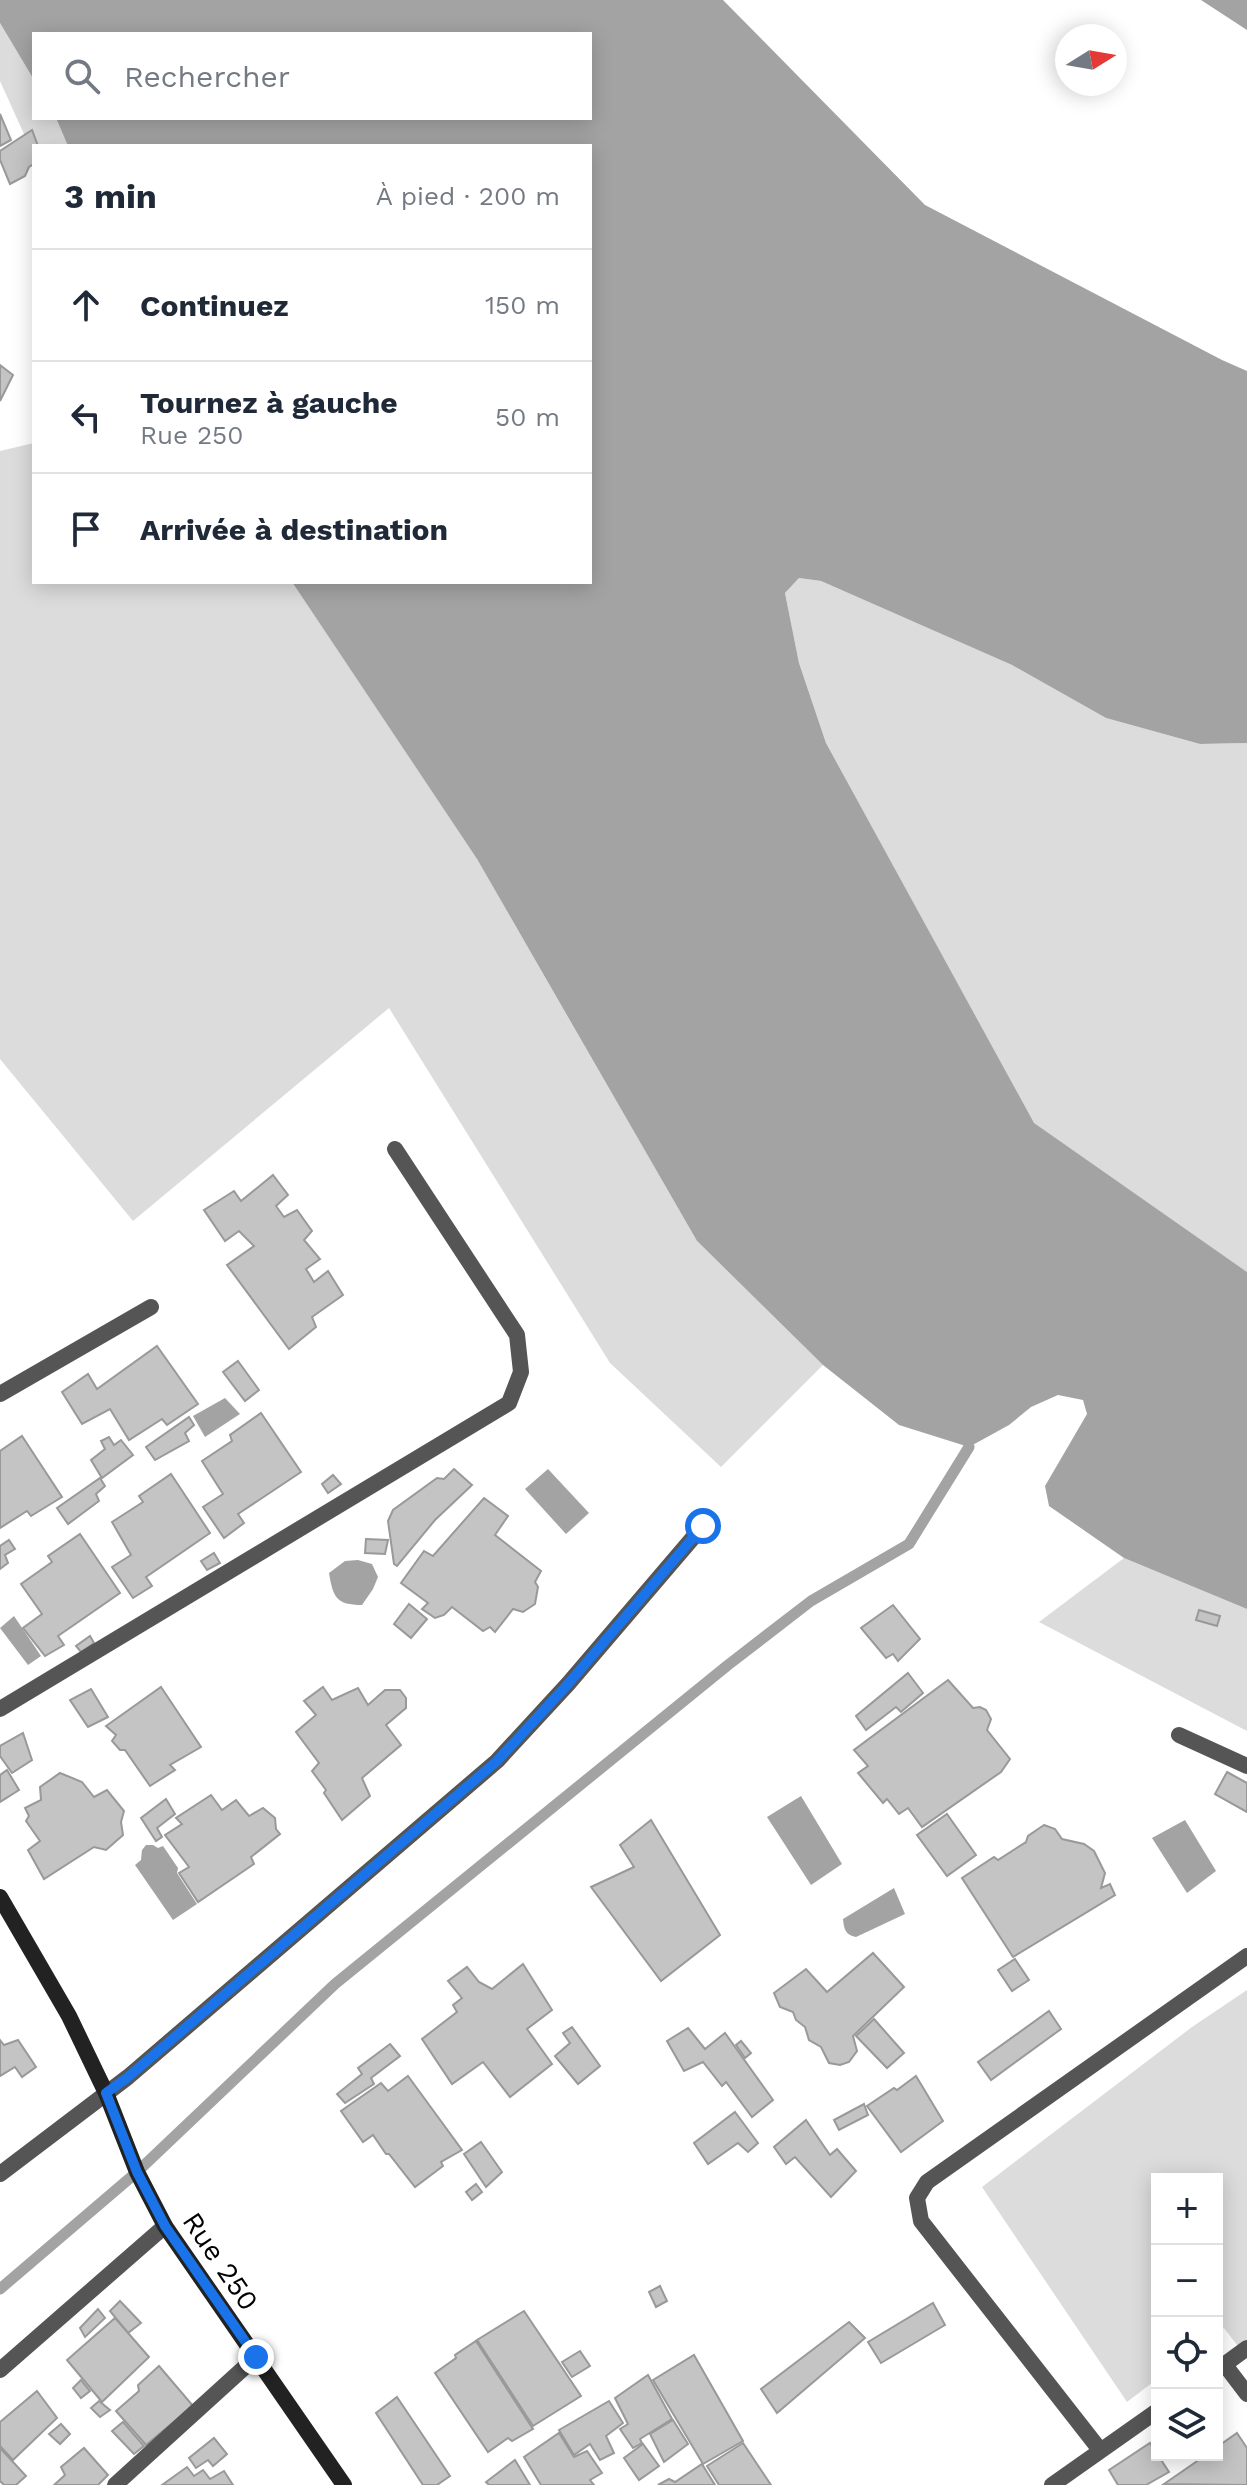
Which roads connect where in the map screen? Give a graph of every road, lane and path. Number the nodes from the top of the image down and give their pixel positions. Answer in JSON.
{"nodes":[{"id":1,"x":395,"y":1149,"type":"dead end"},
{"id":2,"x":151,"y":1307,"type":"dead end"},
{"id":3,"x":0,"y":1394,"type":"edge"},
{"id":4,"x":703,"y":1526,"type":"dead end"},
{"id":5,"x":0,"y":1709,"type":"edge"},
{"id":6,"x":1179,"y":1735,"type":"dead end"},
{"id":7,"x":1247,"y":1766,"type":"edge"},
{"id":8,"x":0,"y":1897,"type":"edge"},
{"id":9,"x":1247,"y":1956,"type":"edge"},
{"id":10,"x":106,"y":2093,"type":"junction"},
{"id":11,"x":0,"y":2174,"type":"edge"},
{"id":12,"x":165,"y":2226,"type":"junction"},
{"id":13,"x":1247,"y":2348,"type":"edge"},
{"id":14,"x":256,"y":2357,"type":"junction"},
{"id":15,"x":1223,"y":2366,"type":"edge"},
{"id":16,"x":1223,"y":2369,"type":"edge"},
{"id":17,"x":0,"y":2370,"type":"edge"},
{"id":18,"x":1247,"y":2394,"type":"edge"},
{"id":19,"x":1151,"y":2415,"type":"edge"},
{"id":20,"x":1100,"y":2450,"type":"junction"},
{"id":21,"x":115,"y":2485,"type":"edge"},
{"id":22,"x":344,"y":2485,"type":"edge"},
{"id":23,"x":1052,"y":2485,"type":"edge"}],
"edges":[{"from":1,"to":5,"type":"street"},
{"from":2,"to":3,"type":"street"},
{"from":4,"to":10,"type":"street"},
{"from":6,"to":7,"type":"street"},
{"from":8,"to":10,"type":"street","name":"Rue 250"},
{"from":9,"to":20,"type":"street"},
{"from":10,"to":11,"type":"street"},
{"from":10,"to":12,"type":"street","name":"Rue 250"},
{"from":12,"to":14,"type":"street","name":"Rue 250"},
{"from":12,"to":17,"type":"street"},
{"from":13,"to":15,"type":"street"},
{"from":14,"to":21,"type":"street"},
{"from":14,"to":22,"type":"street","name":"Rue 250"},
{"from":16,"to":18,"type":"street"},
{"from":19,"to":20,"type":"street"},
{"from":20,"to":23,"type":"street"}]}
